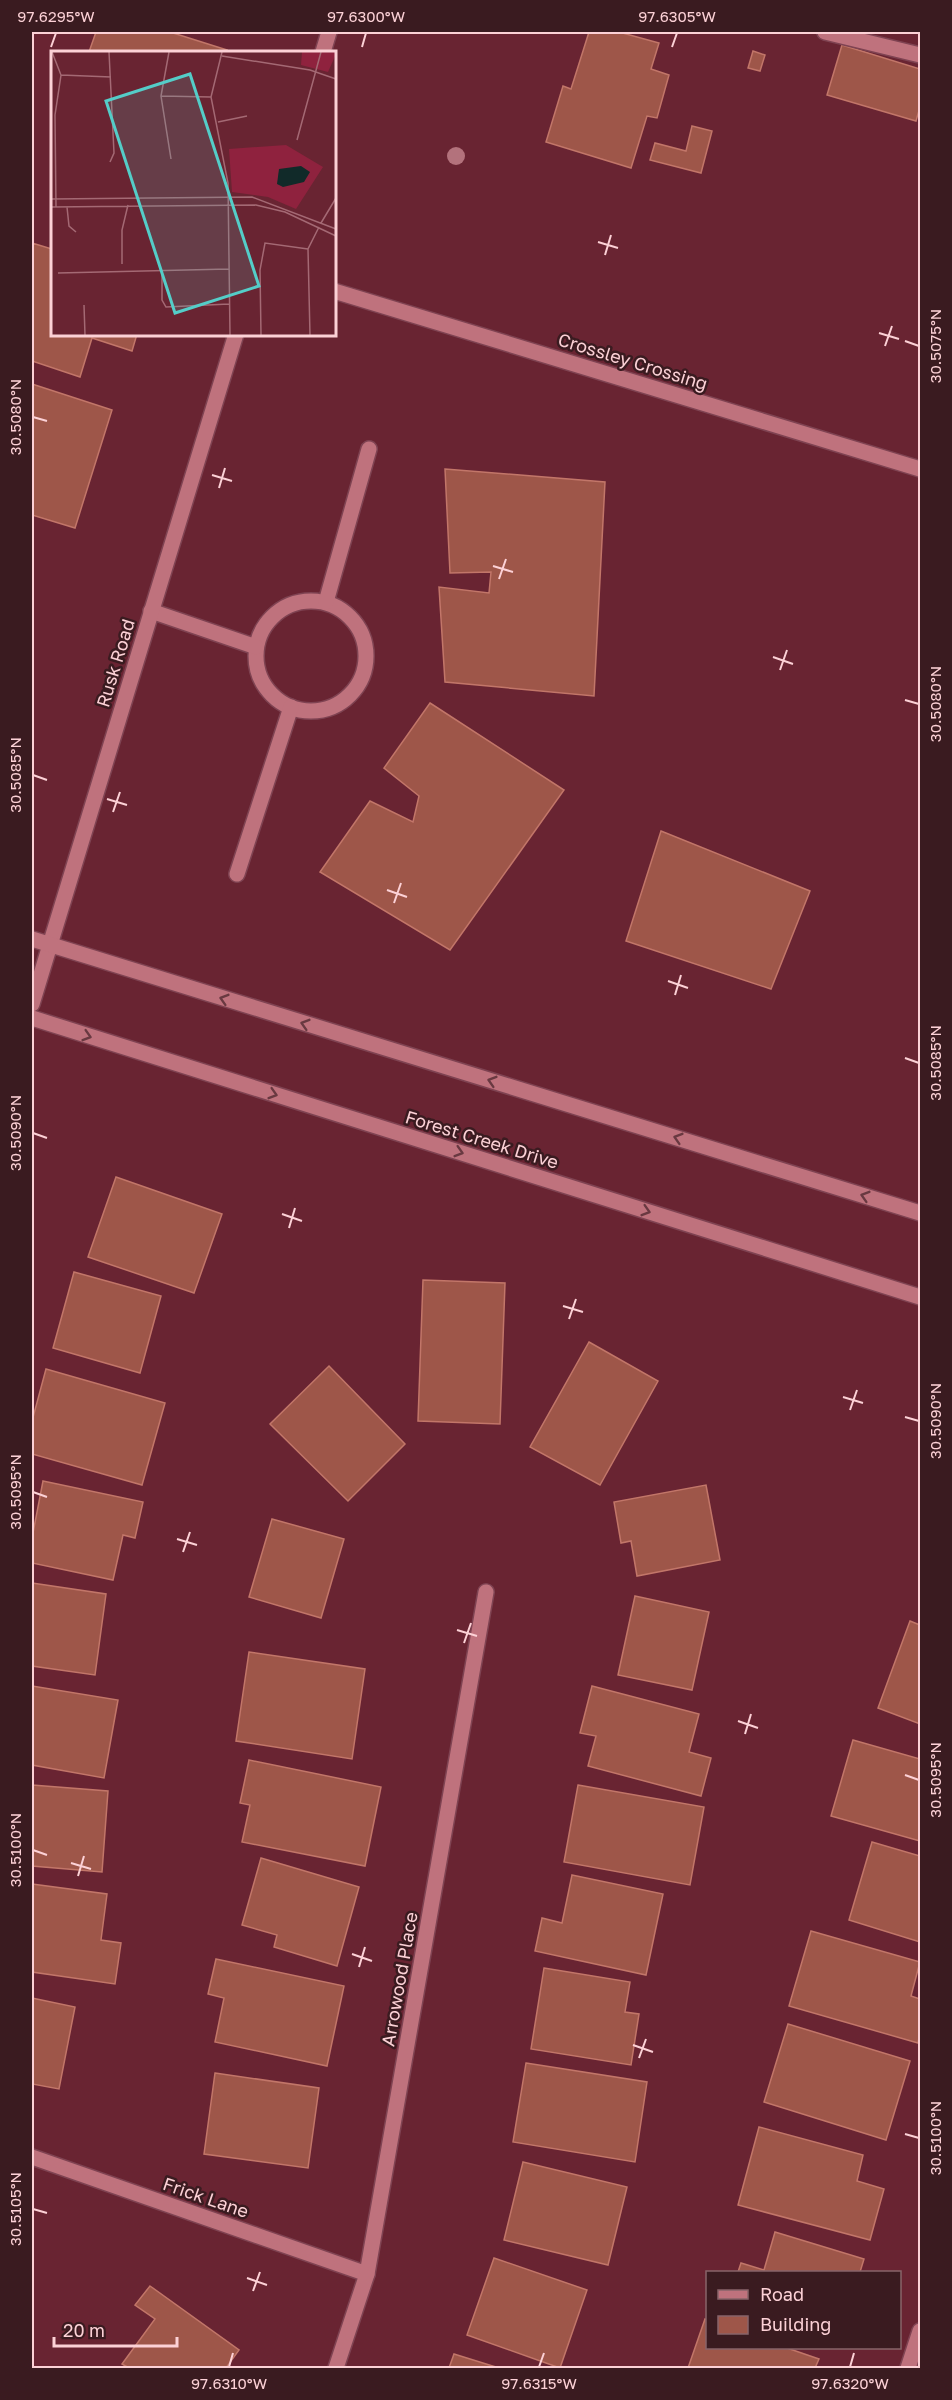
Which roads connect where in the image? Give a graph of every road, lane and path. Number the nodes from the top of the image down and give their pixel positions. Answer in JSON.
{"nodes":[{"id":1,"x":329,"y":32,"type":"edge"},
{"id":2,"x":825,"y":32,"type":"edge"},
{"id":3,"x":323,"y":51,"type":"edge"},
{"id":4,"x":921,"y":55,"type":"edge"},
{"id":5,"x":336,"y":292,"type":"edge"},
{"id":6,"x":235,"y":336,"type":"edge"},
{"id":7,"x":369,"y":449,"type":"dead end"},
{"id":8,"x":921,"y":469,"type":"edge"},
{"id":9,"x":326,"y":602,"type":"junction"},
{"id":10,"x":152,"y":611,"type":"junction"},
{"id":11,"x":256,"y":647,"type":"junction"},
{"id":12,"x":291,"y":708,"type":"junction"},
{"id":13,"x":237,"y":874,"type":"dead end"},
{"id":14,"x":32,"y":939,"type":"edge"},
{"id":15,"x":49,"y":945,"type":"junction"},
{"id":16,"x":32,"y":1004,"type":"edge"},
{"id":17,"x":32,"y":1018,"type":"edge"},
{"id":18,"x":921,"y":1213,"type":"edge"},
{"id":19,"x":921,"y":1297,"type":"edge"},
{"id":20,"x":486,"y":1592,"type":"dead end"},
{"id":21,"x":32,"y":2157,"type":"edge"},
{"id":22,"x":367,"y":2274,"type":"junction"},
{"id":23,"x":921,"y":2331,"type":"edge"},
{"id":24,"x":336,"y":2368,"type":"edge"},
{"id":25,"x":908,"y":2368,"type":"edge"}],
"edges":[{"from":1,"to":3,"type":"street"},
{"from":2,"to":4,"type":"street"},
{"from":5,"to":8,"type":"street","name":"Crossley Crossing"},
{"from":6,"to":10,"type":"street","name":"Rusk Road"},
{"from":7,"to":9,"type":"street"},
{"from":9,"to":11,"type":"street"},
{"from":9,"to":12,"type":"street"},
{"from":10,"to":11,"type":"street"},
{"from":10,"to":15,"type":"street","name":"Rusk Road"},
{"from":11,"to":12,"type":"street"},
{"from":12,"to":13,"type":"street"},
{"from":14,"to":15,"type":"street"},
{"from":15,"to":16,"type":"street","name":"Rusk Road"},
{"from":18,"to":15,"type":"street","one_way":true},
{"from":17,"to":19,"type":"street","name":"Forest Creek Drive","one_way":true},
{"from":20,"to":22,"type":"street","name":"Arrowood Place"},
{"from":21,"to":22,"type":"street","name":"Frick Lane"},
{"from":22,"to":24,"type":"street","name":"Arrowood Place"},
{"from":23,"to":25,"type":"street"}]}
